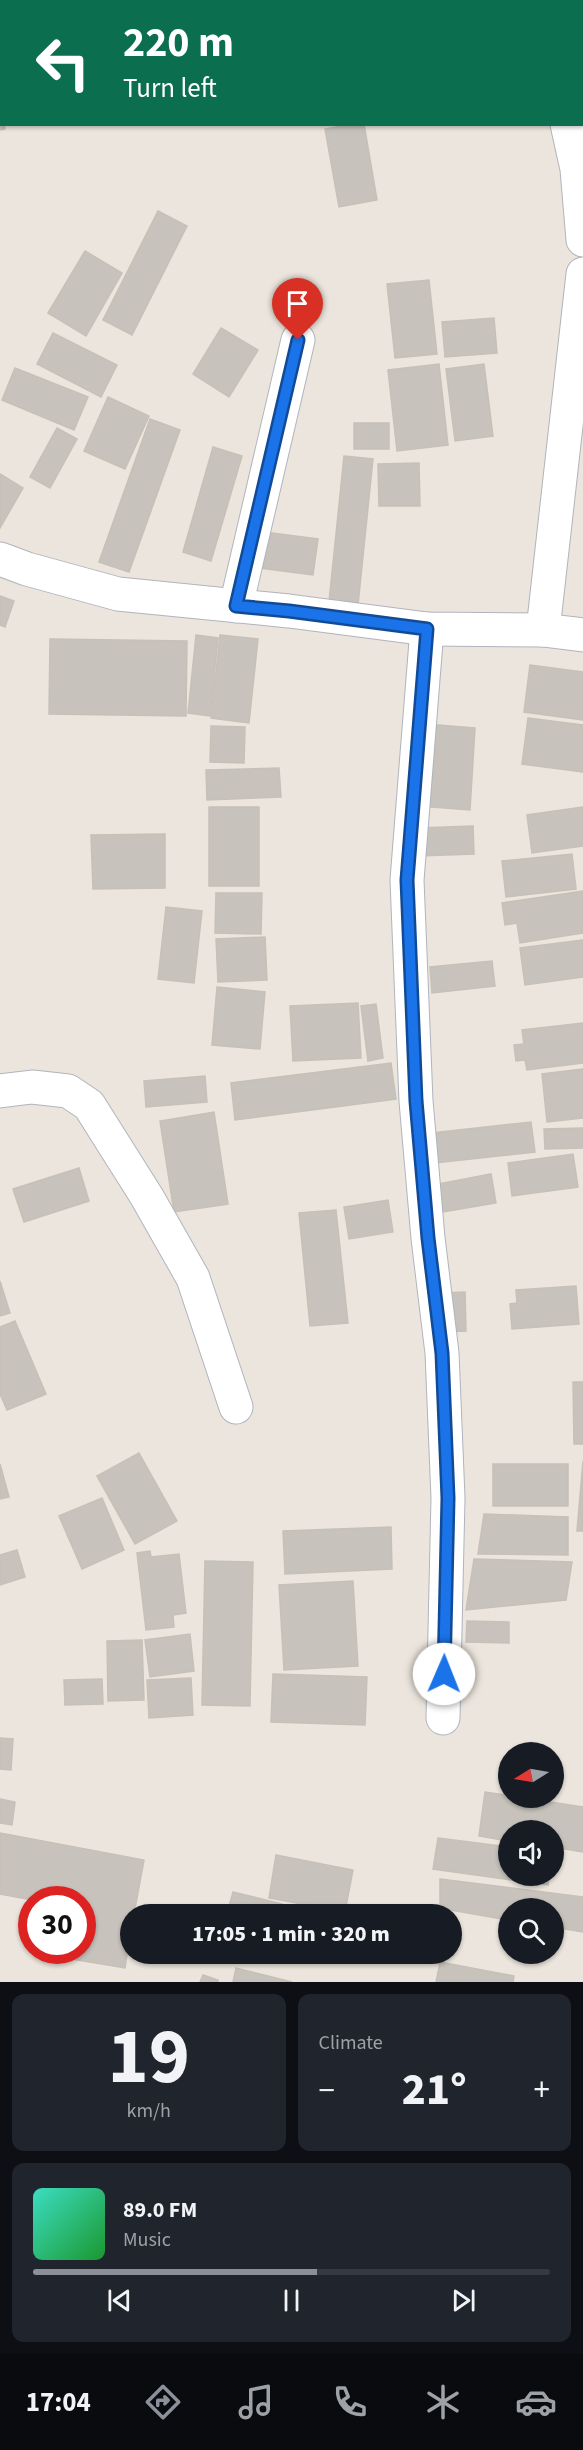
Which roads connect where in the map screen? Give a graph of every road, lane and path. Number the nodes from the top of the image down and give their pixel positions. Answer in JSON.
{"nodes":[{"id":1,"x":567,"y":126,"type":"edge"},
{"id":2,"x":583,"y":240,"type":"edge"},
{"id":3,"x":583,"y":274,"type":"edge"},
{"id":4,"x":298,"y":340,"type":"dead end"},
{"id":5,"x":0,"y":560,"type":"edge"},
{"id":6,"x":236,"y":606,"type":"junction"},
{"id":7,"x":427,"y":629,"type":"junction"},
{"id":8,"x":543,"y":630,"type":"junction"},
{"id":9,"x":583,"y":635,"type":"edge"},
{"id":10,"x":0,"y":1091,"type":"edge"},
{"id":11,"x":236,"y":1407,"type":"dead end"},
{"id":12,"x":443,"y":1718,"type":"dead end"}],
"edges":[{"from":1,"to":2,"type":"street"},
{"from":3,"to":8,"type":"street"},
{"from":4,"to":6,"type":"street"},
{"from":5,"to":6,"type":"street"},
{"from":6,"to":7,"type":"street"},
{"from":7,"to":8,"type":"street"},
{"from":7,"to":12,"type":"street"},
{"from":8,"to":9,"type":"street"},
{"from":10,"to":11,"type":"street"}]}
